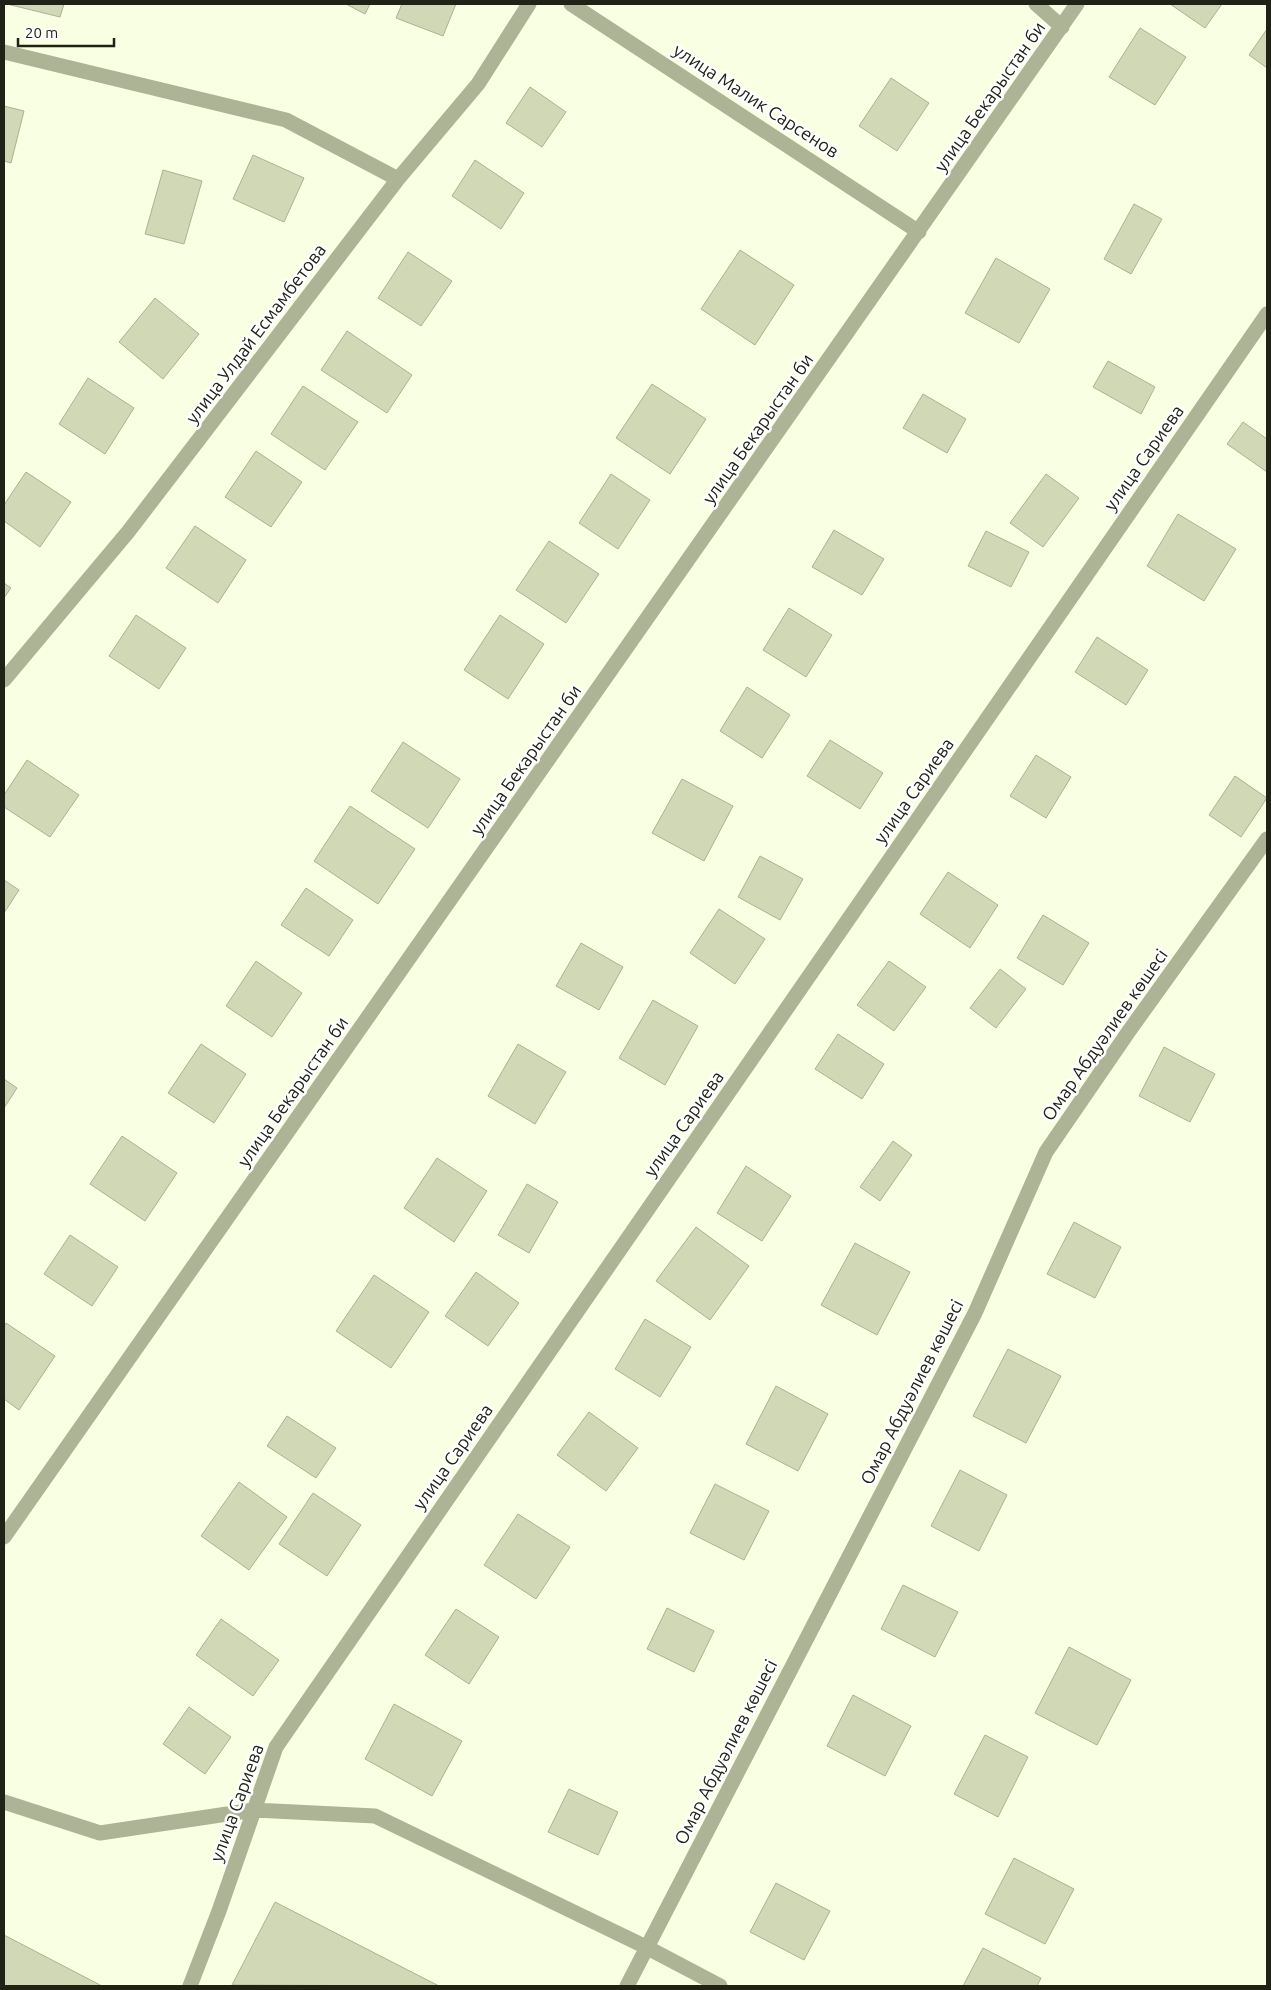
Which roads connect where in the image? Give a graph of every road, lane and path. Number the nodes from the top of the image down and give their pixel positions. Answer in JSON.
{"nodes":[{"id":1,"x":529,"y":4,"type":"edge"},
{"id":2,"x":571,"y":4,"type":"edge"},
{"id":3,"x":1036,"y":4,"type":"edge"},
{"id":4,"x":1077,"y":4,"type":"edge"},
{"id":5,"x":1062,"y":27,"type":"junction"},
{"id":6,"x":4,"y":52,"type":"edge"},
{"id":7,"x":398,"y":179,"type":"junction"},
{"id":8,"x":919,"y":232,"type":"junction"},
{"id":9,"x":1267,"y":314,"type":"edge"},
{"id":10,"x":4,"y":680,"type":"edge"},
{"id":11,"x":1267,"y":839,"type":"edge"},
{"id":12,"x":4,"y":1537,"type":"edge"},
{"id":13,"x":4,"y":1802,"type":"edge"},
{"id":14,"x":254,"y":1810,"type":"junction"},
{"id":15,"x":646,"y":1947,"type":"junction"},
{"id":16,"x":190,"y":1986,"type":"edge"},
{"id":17,"x":627,"y":1986,"type":"edge"},
{"id":18,"x":720,"y":1986,"type":"edge"}],
"edges":[{"from":1,"to":7,"type":"street","name":"улица Улдай Есмамбетова"},
{"from":2,"to":8,"type":"street","name":"улица Малик Сарсенов"},
{"from":3,"to":5,"type":"street"},
{"from":4,"to":5,"type":"street","name":"улица Бекарыстан би"},
{"from":5,"to":8,"type":"street","name":"улица Бекарыстан би"},
{"from":6,"to":7,"type":"street"},
{"from":7,"to":10,"type":"street","name":"улица Улдай Есмамбетова"},
{"from":8,"to":12,"type":"street","name":"улица Бекарыстан би"},
{"from":9,"to":14,"type":"street","name":"улица Сариева"},
{"from":11,"to":15,"type":"street","name":"Омар Абдуәлиев көшесі"},
{"from":13,"to":14,"type":"street"},
{"from":14,"to":15,"type":"street"},
{"from":14,"to":16,"type":"street","name":"улица Сариева"},
{"from":15,"to":17,"type":"street","name":"Омар Абдуәлиев көшесі"},
{"from":15,"to":18,"type":"street"}]}
